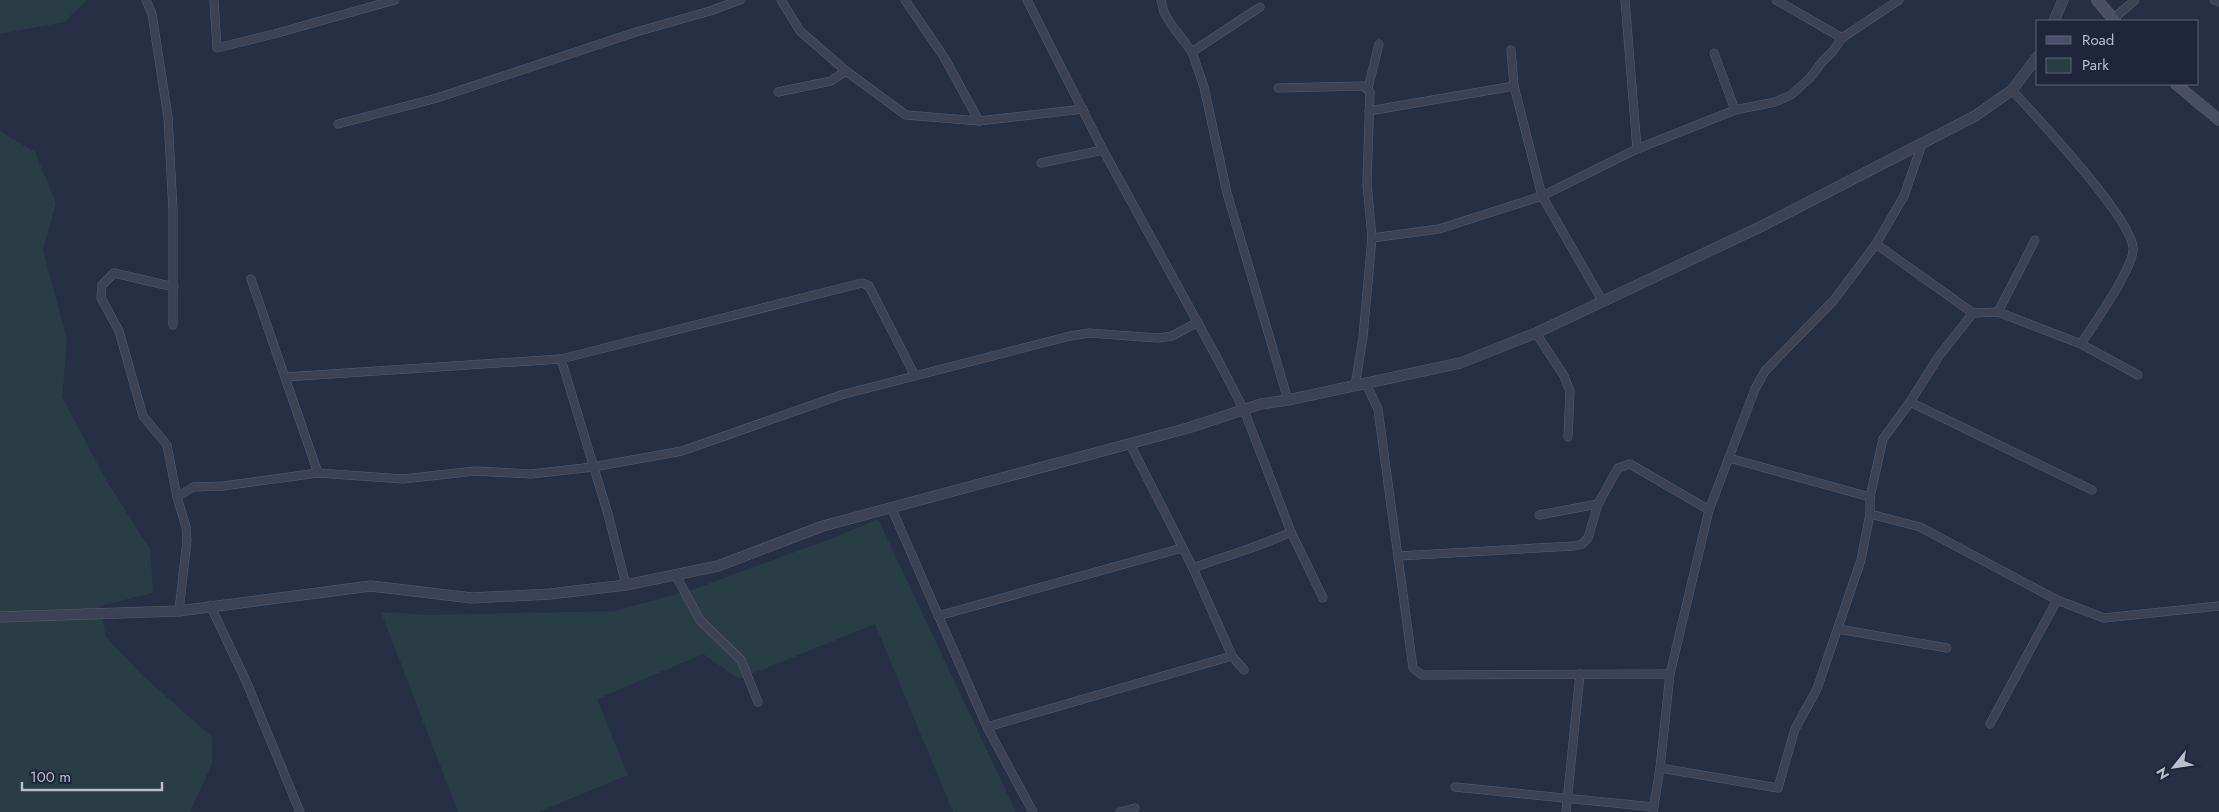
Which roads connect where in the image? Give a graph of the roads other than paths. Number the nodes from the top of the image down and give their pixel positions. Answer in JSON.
{"nodes":[{"id":1,"x":146,"y":0,"type":"edge"},
{"id":2,"x":214,"y":0,"type":"edge"},
{"id":3,"x":395,"y":0,"type":"edge"},
{"id":4,"x":740,"y":0,"type":"edge"},
{"id":5,"x":781,"y":0,"type":"edge"},
{"id":6,"x":905,"y":0,"type":"edge"},
{"id":7,"x":1027,"y":0,"type":"edge"},
{"id":8,"x":1161,"y":0,"type":"edge"},
{"id":9,"x":1625,"y":0,"type":"edge"},
{"id":10,"x":1776,"y":0,"type":"edge"},
{"id":11,"x":1898,"y":0,"type":"edge"},
{"id":12,"x":2063,"y":0,"type":"edge"},
{"id":13,"x":2097,"y":0,"type":"edge"},
{"id":14,"x":2135,"y":0,"type":"edge"},
{"id":15,"x":2214,"y":0,"type":"edge"},
{"id":16,"x":1782,"y":2,"type":"edge"},
{"id":17,"x":2219,"y":2,"type":"edge"},
{"id":18,"x":1260,"y":7,"type":"dead end"},
{"id":19,"x":2054,"y":20,"type":"edge"},
{"id":20,"x":2114,"y":20,"type":"edge"},
{"id":21,"x":1842,"y":38,"type":"junction"},
{"id":22,"x":1378,"y":44,"type":"dead end"},
{"id":23,"x":1511,"y":50,"type":"dead end"},
{"id":24,"x":1192,"y":52,"type":"junction"},
{"id":25,"x":1714,"y":53,"type":"dead end"},
{"id":26,"x":2036,"y":59,"type":"edge"},
{"id":27,"x":846,"y":71,"type":"junction"},
{"id":28,"x":2177,"y":85,"type":"edge"},
{"id":29,"x":1514,"y":86,"type":"junction"},
{"id":30,"x":1278,"y":88,"type":"dead end"},
{"id":31,"x":1368,"y":88,"type":"junction"},
{"id":32,"x":2012,"y":90,"type":"junction"},
{"id":33,"x":778,"y":92,"type":"dead end"},
{"id":34,"x":1083,"y":109,"type":"junction"},
{"id":35,"x":1735,"y":110,"type":"junction"},
{"id":36,"x":1369,"y":111,"type":"junction"},
{"id":37,"x":2219,"y":120,"type":"edge"},
{"id":38,"x":979,"y":121,"type":"junction"},
{"id":39,"x":338,"y":124,"type":"dead end"},
{"id":40,"x":1922,"y":144,"type":"junction"},
{"id":41,"x":1637,"y":149,"type":"junction"},
{"id":42,"x":1102,"y":150,"type":"junction"},
{"id":43,"x":1042,"y":163,"type":"dead end"},
{"id":44,"x":1542,"y":196,"type":"junction"},
{"id":45,"x":1372,"y":238,"type":"junction"},
{"id":46,"x":2035,"y":240,"type":"dead end"},
{"id":47,"x":1876,"y":244,"type":"junction"},
{"id":48,"x":251,"y":279,"type":"dead end"},
{"id":49,"x":174,"y":287,"type":"junction"},
{"id":50,"x":1603,"y":302,"type":"junction"},
{"id":51,"x":1998,"y":312,"type":"junction"},
{"id":52,"x":1973,"y":313,"type":"junction"},
{"id":53,"x":1198,"y":322,"type":"junction"},
{"id":54,"x":173,"y":325,"type":"dead end"},
{"id":55,"x":1536,"y":333,"type":"junction"},
{"id":56,"x":2081,"y":344,"type":"junction"},
{"id":57,"x":560,"y":359,"type":"junction"},
{"id":58,"x":2138,"y":375,"type":"dead end"},
{"id":59,"x":915,"y":376,"type":"junction"},
{"id":60,"x":285,"y":377,"type":"junction"},
{"id":61,"x":1360,"y":385,"type":"junction"},
{"id":62,"x":1288,"y":400,"type":"junction"},
{"id":63,"x":1910,"y":402,"type":"junction"},
{"id":64,"x":1244,"y":410,"type":"junction"},
{"id":65,"x":1568,"y":437,"type":"dead end"},
{"id":66,"x":1130,"y":444,"type":"junction"},
{"id":67,"x":1729,"y":458,"type":"junction"},
{"id":68,"x":593,"y":467,"type":"junction"},
{"id":69,"x":318,"y":473,"type":"junction"},
{"id":70,"x":2092,"y":490,"type":"dead end"},
{"id":71,"x":177,"y":497,"type":"junction"},
{"id":72,"x":1870,"y":497,"type":"junction"},
{"id":73,"x":1598,"y":504,"type":"junction"},
{"id":74,"x":891,"y":506,"type":"junction"},
{"id":75,"x":1708,"y":510,"type":"junction"},
{"id":76,"x":1870,"y":514,"type":"junction"},
{"id":77,"x":1539,"y":515,"type":"dead end"},
{"id":78,"x":1291,"y":532,"type":"junction"},
{"id":79,"x":1182,"y":548,"type":"junction"},
{"id":80,"x":1399,"y":556,"type":"junction"},
{"id":81,"x":1193,"y":568,"type":"junction"},
{"id":82,"x":676,"y":576,"type":"junction"},
{"id":83,"x":626,"y":585,"type":"junction"},
{"id":84,"x":1323,"y":598,"type":"dead end"},
{"id":85,"x":2057,"y":600,"type":"junction"},
{"id":86,"x":210,"y":606,"type":"junction"},
{"id":87,"x":2219,"y":606,"type":"edge"},
{"id":88,"x":179,"y":611,"type":"junction"},
{"id":89,"x":938,"y":616,"type":"junction"},
{"id":90,"x":0,"y":617,"type":"edge"},
{"id":91,"x":1838,"y":629,"type":"junction"},
{"id":92,"x":1947,"y":648,"type":"dead end"},
{"id":93,"x":1232,"y":656,"type":"junction"},
{"id":94,"x":1244,"y":670,"type":"dead end"},
{"id":95,"x":1580,"y":674,"type":"junction"},
{"id":96,"x":1670,"y":674,"type":"junction"},
{"id":97,"x":758,"y":702,"type":"dead end"},
{"id":98,"x":1990,"y":724,"type":"dead end"},
{"id":99,"x":987,"y":727,"type":"junction"},
{"id":100,"x":1660,"y":768,"type":"junction"},
{"id":101,"x":1455,"y":787,"type":"dead end"},
{"id":102,"x":1567,"y":798,"type":"junction"},
{"id":103,"x":1135,"y":808,"type":"dead end"},
{"id":104,"x":1653,"y":809,"type":"edge"},
{"id":105,"x":300,"y":812,"type":"edge"},
{"id":106,"x":1033,"y":812,"type":"edge"},
{"id":107,"x":1120,"y":812,"type":"edge"},
{"id":108,"x":1566,"y":812,"type":"edge"}],
"edges":[{"from":1,"to":49,"type":"street"},
{"from":2,"to":3,"type":"street"},
{"from":4,"to":39,"type":"street"},
{"from":5,"to":27,"type":"street"},
{"from":6,"to":38,"type":"street"},
{"from":7,"to":34,"type":"street"},
{"from":8,"to":24,"type":"street"},
{"from":9,"to":41,"type":"street"},
{"from":10,"to":16,"type":"street"},
{"from":11,"to":21,"type":"street"},
{"from":12,"to":19,"type":"street"},
{"from":13,"to":20,"type":"main road"},
{"from":14,"to":20,"type":"street"},
{"from":15,"to":17,"type":"street"},
{"from":16,"to":21,"type":"street"},
{"from":18,"to":24,"type":"street"},
{"from":21,"to":35,"type":"street"},
{"from":22,"to":31,"type":"street"},
{"from":23,"to":29,"type":"street"},
{"from":24,"to":62,"type":"street"},
{"from":25,"to":35,"type":"street"},
{"from":26,"to":32,"type":"street"},
{"from":27,"to":33,"type":"street"},
{"from":27,"to":38,"type":"street"},
{"from":28,"to":37,"type":"main road"},
{"from":29,"to":36,"type":"street"},
{"from":29,"to":44,"type":"street"},
{"from":30,"to":31,"type":"street"},
{"from":31,"to":36,"type":"street"},
{"from":32,"to":40,"type":"street"},
{"from":32,"to":56,"type":"street"},
{"from":34,"to":38,"type":"street"},
{"from":34,"to":42,"type":"street"},
{"from":35,"to":41,"type":"street"},
{"from":36,"to":45,"type":"street"},
{"from":40,"to":47,"type":"street"},
{"from":40,"to":50,"type":"street"},
{"from":41,"to":44,"type":"street"},
{"from":42,"to":43,"type":"street"},
{"from":42,"to":53,"type":"street"},
{"from":44,"to":45,"type":"street"},
{"from":44,"to":50,"type":"street"},
{"from":45,"to":61,"type":"street"},
{"from":46,"to":51,"type":"street"},
{"from":47,"to":52,"type":"street"},
{"from":47,"to":67,"type":"street"},
{"from":48,"to":60,"type":"street"},
{"from":49,"to":54,"type":"street"},
{"from":49,"to":71,"type":"street"},
{"from":50,"to":55,"type":"street"},
{"from":51,"to":52,"type":"street"},
{"from":51,"to":56,"type":"street"},
{"from":52,"to":63,"type":"street"},
{"from":53,"to":59,"type":"street"},
{"from":53,"to":64,"type":"street"},
{"from":55,"to":61,"type":"street"},
{"from":55,"to":65,"type":"street"},
{"from":56,"to":58,"type":"street"},
{"from":57,"to":59,"type":"street"},
{"from":57,"to":60,"type":"street"},
{"from":57,"to":68,"type":"street"},
{"from":59,"to":68,"type":"street"},
{"from":60,"to":69,"type":"street"},
{"from":61,"to":62,"type":"street"},
{"from":61,"to":80,"type":"street"},
{"from":62,"to":64,"type":"street"},
{"from":63,"to":70,"type":"street"},
{"from":63,"to":72,"type":"street"},
{"from":64,"to":66,"type":"street"},
{"from":64,"to":78,"type":"street"},
{"from":66,"to":74,"type":"street"},
{"from":66,"to":79,"type":"street"},
{"from":67,"to":72,"type":"street"},
{"from":67,"to":75,"type":"street"},
{"from":68,"to":69,"type":"street"},
{"from":68,"to":83,"type":"street"},
{"from":69,"to":71,"type":"street"},
{"from":71,"to":88,"type":"street"},
{"from":72,"to":76,"type":"street"},
{"from":73,"to":75,"type":"street"},
{"from":73,"to":77,"type":"street"},
{"from":73,"to":80,"type":"street"},
{"from":74,"to":82,"type":"street"},
{"from":74,"to":89,"type":"street"},
{"from":75,"to":96,"type":"street"},
{"from":76,"to":85,"type":"street"},
{"from":76,"to":91,"type":"street"},
{"from":78,"to":81,"type":"street"},
{"from":78,"to":84,"type":"street"},
{"from":79,"to":81,"type":"street"},
{"from":79,"to":89,"type":"street"},
{"from":80,"to":95,"type":"street"},
{"from":81,"to":93,"type":"street"},
{"from":82,"to":83,"type":"street"},
{"from":82,"to":97,"type":"street"},
{"from":83,"to":86,"type":"street"},
{"from":85,"to":87,"type":"street"},
{"from":85,"to":98,"type":"street"},
{"from":86,"to":88,"type":"street"},
{"from":86,"to":105,"type":"street"},
{"from":88,"to":90,"type":"street"},
{"from":89,"to":99,"type":"street"},
{"from":91,"to":92,"type":"street"},
{"from":91,"to":100,"type":"street"},
{"from":93,"to":94,"type":"street"},
{"from":93,"to":99,"type":"street"},
{"from":95,"to":96,"type":"street"},
{"from":95,"to":102,"type":"street"},
{"from":96,"to":100,"type":"street"},
{"from":99,"to":106,"type":"street"},
{"from":100,"to":104,"type":"street"},
{"from":101,"to":102,"type":"street"},
{"from":102,"to":104,"type":"street"},
{"from":102,"to":108,"type":"street"},
{"from":103,"to":107,"type":"street"}]}
